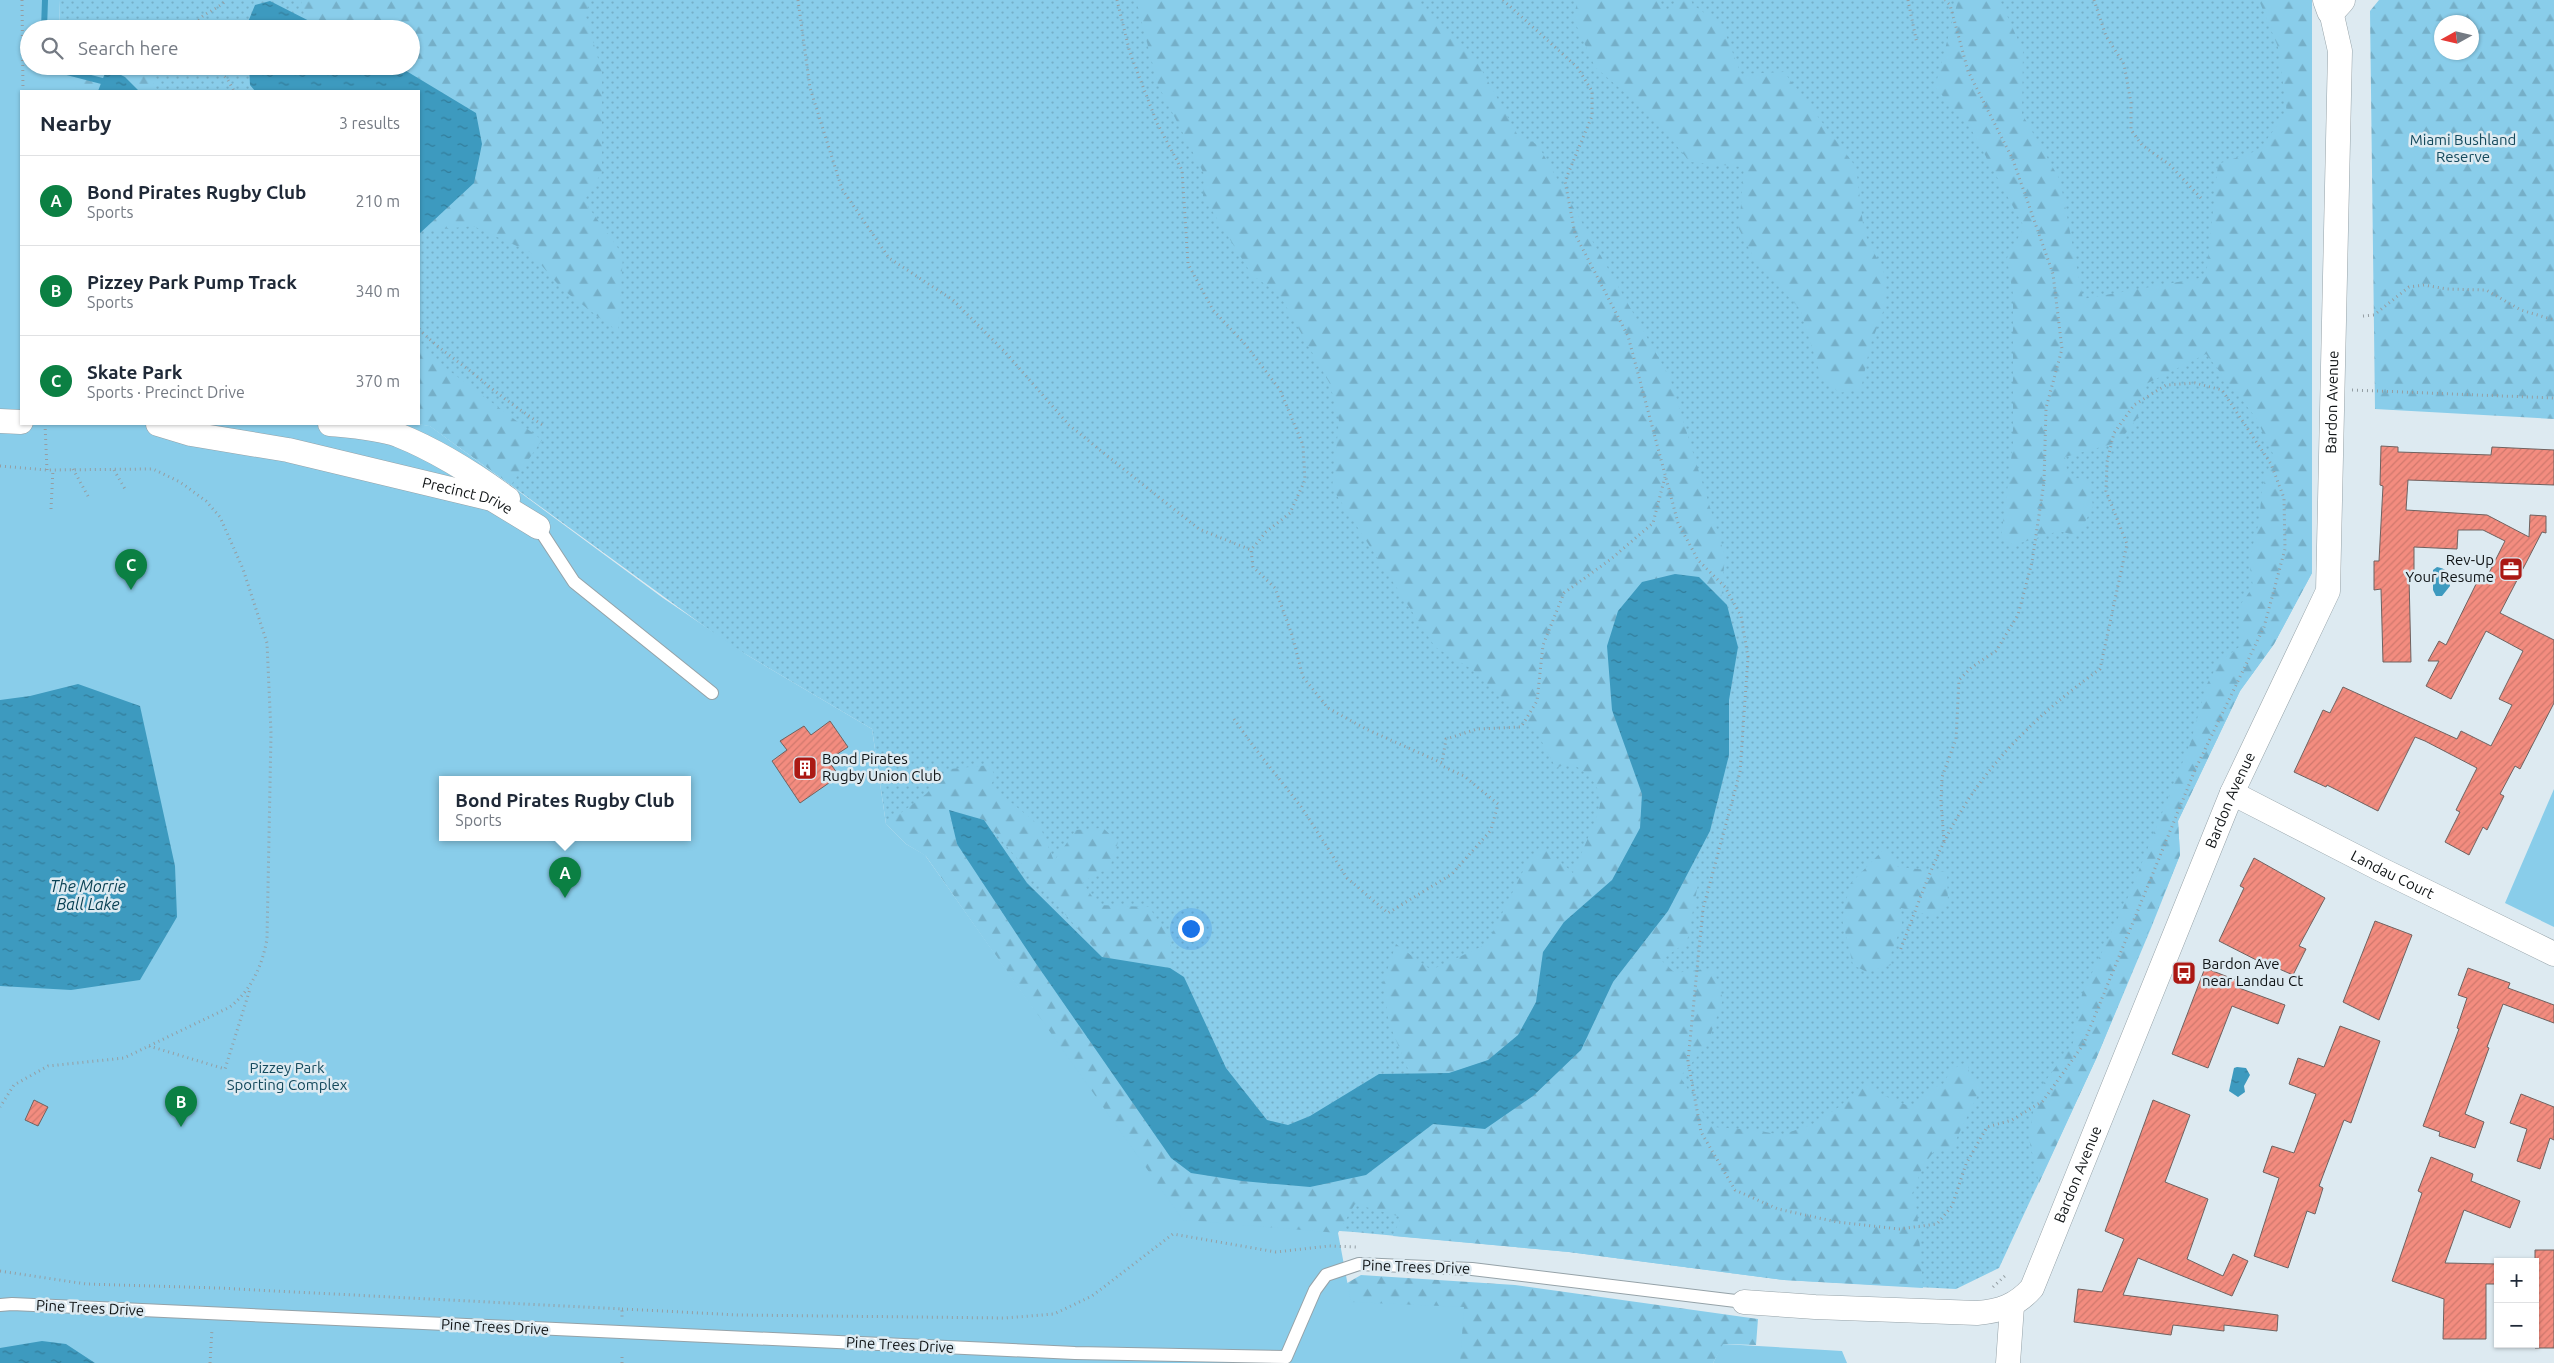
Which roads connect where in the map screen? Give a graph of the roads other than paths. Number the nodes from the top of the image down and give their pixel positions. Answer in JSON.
{"nodes":[{"id":1,"x":2333,"y":4,"type":"edge"},
{"id":2,"x":0,"y":421,"type":"edge"},
{"id":3,"x":20,"y":422,"type":"edge"},
{"id":4,"x":161,"y":425,"type":"edge"},
{"id":5,"x":337,"y":425,"type":"edge"},
{"id":6,"x":538,"y":528,"type":"junction"},
{"id":7,"x":712,"y":693,"type":"dead end"},
{"id":8,"x":2232,"y":793,"type":"junction"},
{"id":9,"x":2554,"y":954,"type":"edge"},
{"id":10,"x":1744,"y":1302,"type":"joint"},
{"id":11,"x":0,"y":1305,"type":"edge"},
{"id":12,"x":2012,"y":1306,"type":"junction"},
{"id":13,"x":2008,"y":1363,"type":"edge"}],
"edges":[{"from":1,"to":8,"type":"street","name":"Bardon Avenue"},
{"from":2,"to":3,"type":"street"},
{"from":4,"to":6,"type":"street","name":"Precinct Drive"},
{"from":5,"to":6,"type":"street","name":"Precinct Drive"},
{"from":6,"to":7,"type":"lane"},
{"from":8,"to":9,"type":"street","name":"Landau Court"},
{"from":8,"to":12,"type":"street","name":"Bardon Avenue"},
{"from":10,"to":11,"type":"lane","name":"Pine Trees Drive"},
{"from":10,"to":12,"type":"street","name":"Bardon Avenue"},
{"from":12,"to":13,"type":"street"}]}
